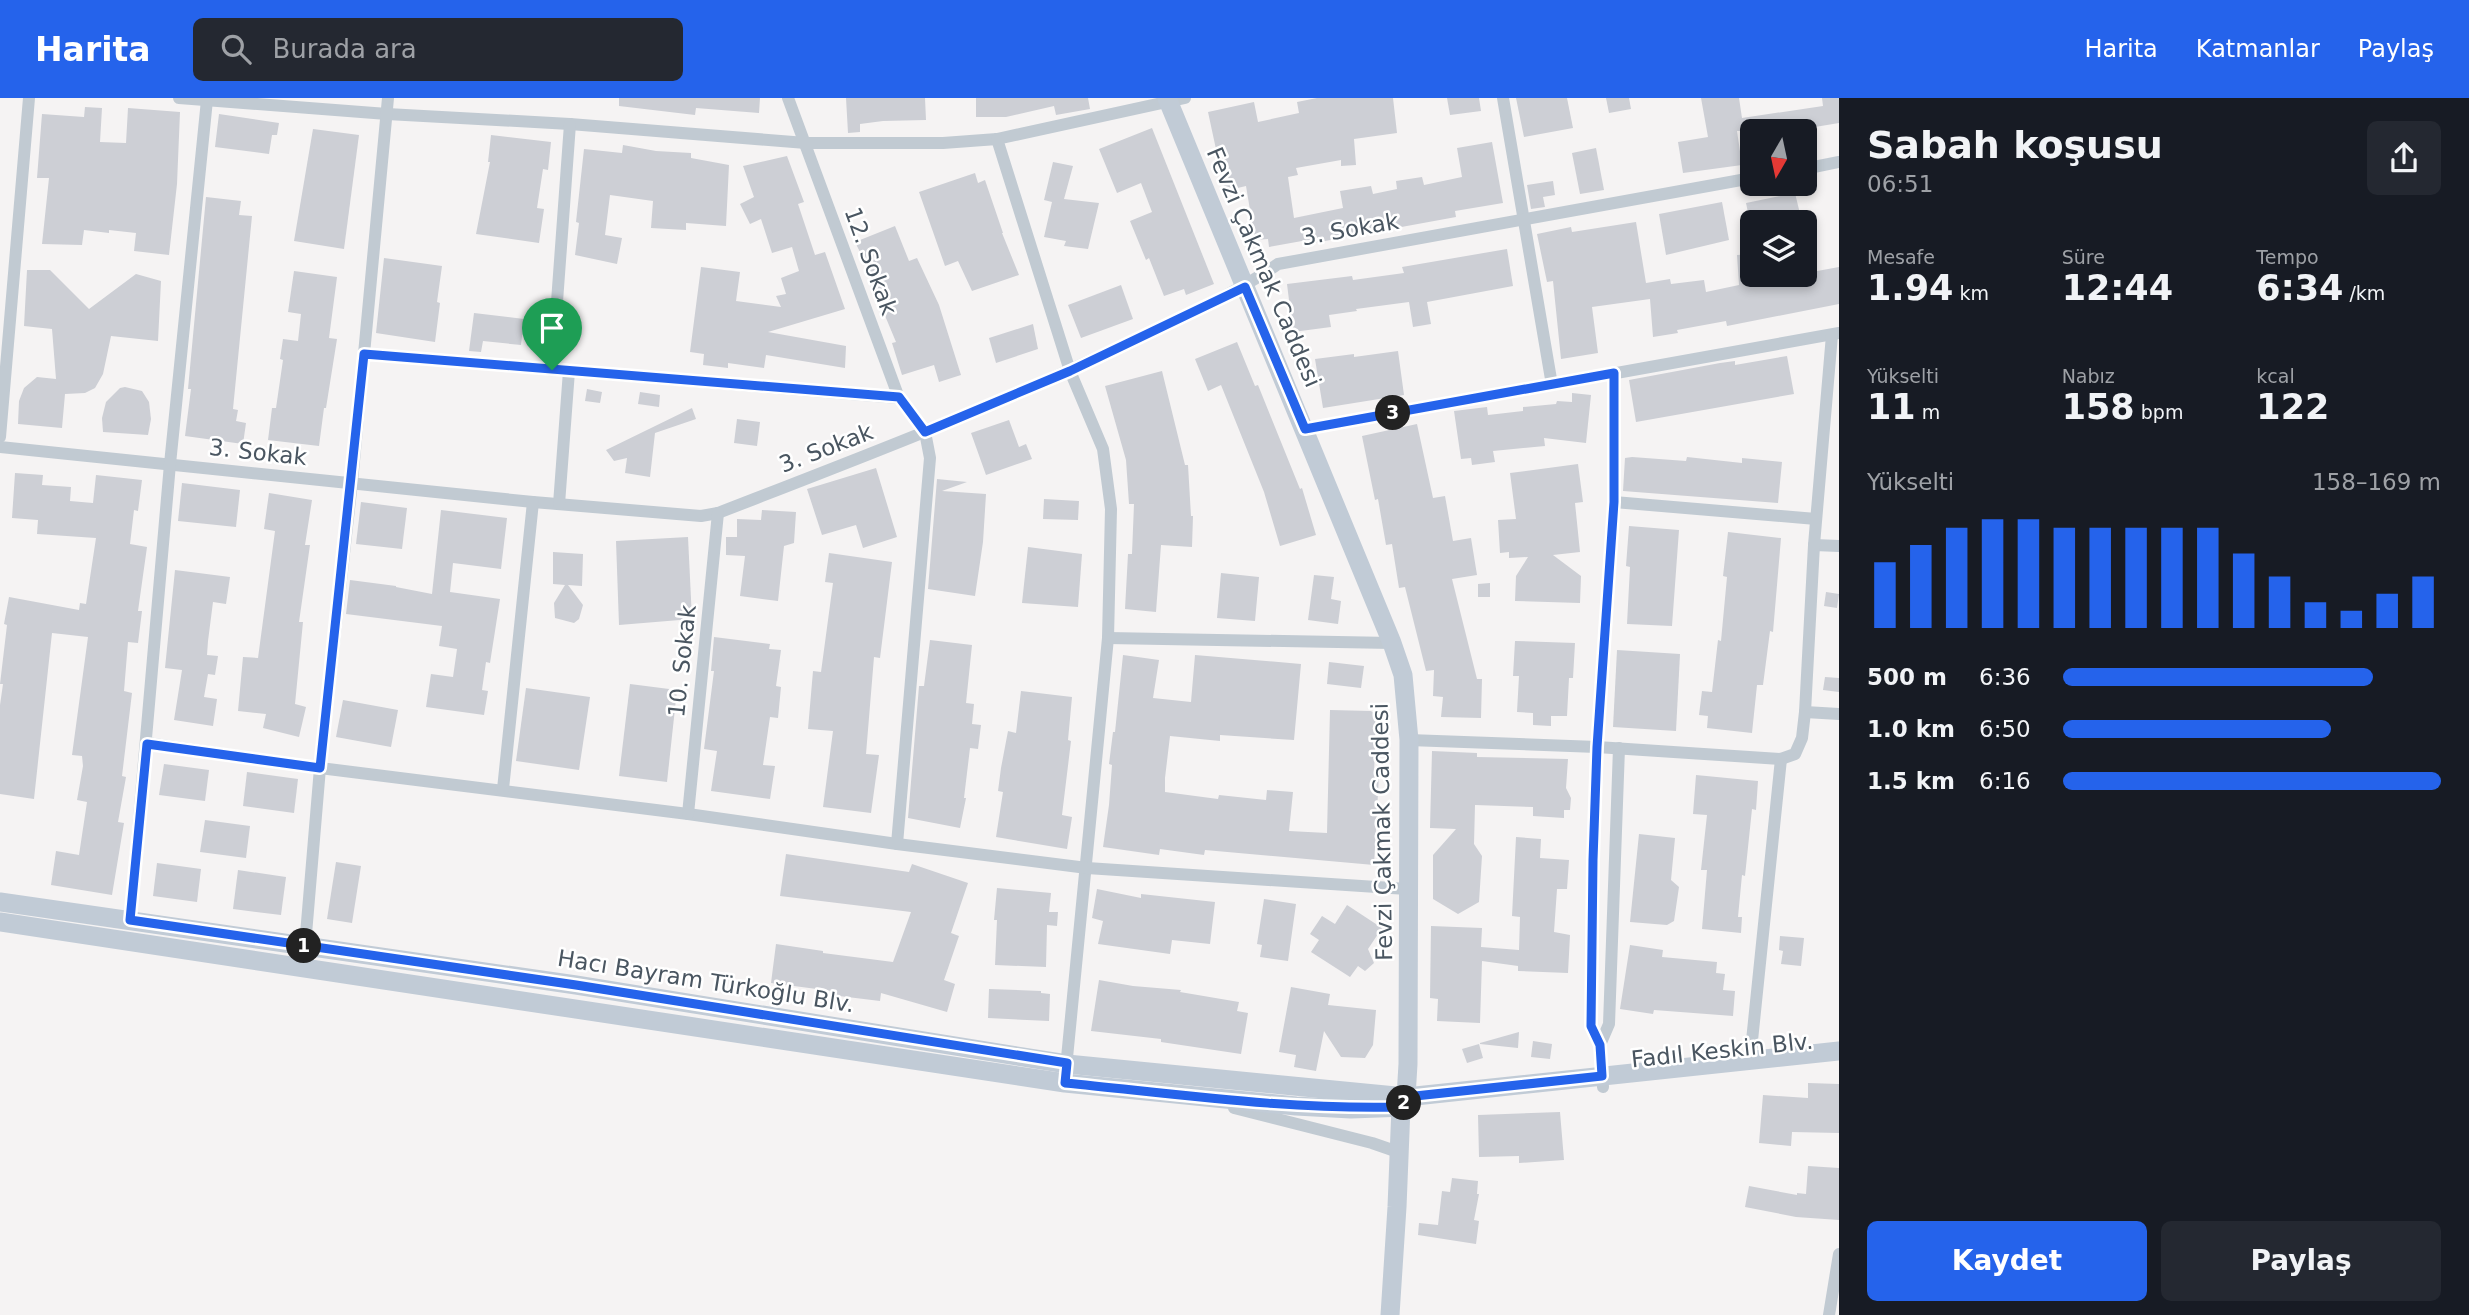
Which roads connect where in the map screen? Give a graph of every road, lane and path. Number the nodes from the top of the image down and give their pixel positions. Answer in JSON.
{"nodes":[{"id":1,"x":29,"y":98,"type":"edge"},
{"id":2,"x":179,"y":98,"type":"edge"},
{"id":3,"x":388,"y":98,"type":"edge"},
{"id":4,"x":788,"y":98,"type":"edge"},
{"id":5,"x":1503,"y":98,"type":"edge"},
{"id":6,"x":1174,"y":99,"type":"edge"},
{"id":7,"x":207,"y":100,"type":"junction"},
{"id":8,"x":387,"y":114,"type":"junction"},
{"id":9,"x":570,"y":124,"type":"junction"},
{"id":10,"x":997,"y":139,"type":"junction"},
{"id":11,"x":806,"y":143,"type":"junction"},
{"id":12,"x":1839,"y":162,"type":"edge"},
{"id":13,"x":1817,"y":166,"type":"edge"},
{"id":14,"x":1740,"y":180,"type":"edge"},
{"id":15,"x":1523,"y":218,"type":"junction"},
{"id":16,"x":1245,"y":287,"type":"junction"},
{"id":17,"x":1836,"y":334,"type":"edge"},
{"id":18,"x":364,"y":354,"type":"junction"},
{"id":19,"x":552,"y":370,"type":"junction"},
{"id":20,"x":569,"y":371,"type":"junction"},
{"id":21,"x":1070,"y":371,"type":"junction"},
{"id":22,"x":1614,"y":373,"type":"junction"},
{"id":23,"x":1552,"y":384,"type":"junction"},
{"id":24,"x":899,"y":397,"type":"junction"},
{"id":25,"x":1305,"y":429,"type":"junction"},
{"id":26,"x":925,"y":432,"type":"junction"},
{"id":27,"x":0,"y":437,"type":"edge"},
{"id":28,"x":0,"y":447,"type":"edge"},
{"id":29,"x":170,"y":464,"type":"junction"},
{"id":30,"x":352,"y":482,"type":"junction"},
{"id":31,"x":533,"y":502,"type":"junction"},
{"id":32,"x":1614,"y":502,"type":"junction"},
{"id":33,"x":559,"y":505,"type":"junction"},
{"id":34,"x":718,"y":513,"type":"junction"},
{"id":35,"x":1816,"y":519,"type":"junction"},
{"id":36,"x":1814,"y":545,"type":"junction"},
{"id":37,"x":1839,"y":545,"type":"edge"},
{"id":38,"x":1108,"y":638,"type":"junction"},
{"id":39,"x":1392,"y":643,"type":"junction"},
{"id":40,"x":1805,"y":712,"type":"junction"},
{"id":41,"x":1839,"y":713,"type":"edge"},
{"id":42,"x":1409,"y":740,"type":"junction"},
{"id":43,"x":147,"y":744,"type":"junction"},
{"id":44,"x":1597,"y":747,"type":"junction"},
{"id":45,"x":1619,"y":748,"type":"junction"},
{"id":46,"x":1781,"y":759,"type":"junction"},
{"id":47,"x":320,"y":768,"type":"junction"},
{"id":48,"x":503,"y":789,"type":"junction"},
{"id":49,"x":688,"y":814,"type":"junction"},
{"id":50,"x":897,"y":844,"type":"junction"},
{"id":51,"x":1087,"y":868,"type":"junction"},
{"id":52,"x":1407,"y":889,"type":"junction"},
{"id":53,"x":0,"y":902,"type":"edge"},
{"id":54,"x":130,"y":920,"type":"junction"},
{"id":55,"x":0,"y":922,"type":"edge"},
{"id":56,"x":305,"y":946,"type":"junction"},
{"id":57,"x":1600,"y":1045,"type":"junction"},
{"id":58,"x":1839,"y":1051,"type":"edge"},
{"id":59,"x":1750,"y":1060,"type":"junction"},
{"id":60,"x":1839,"y":1062,"type":"edge"},
{"id":61,"x":1066,"y":1073,"type":"junction"},
{"id":62,"x":1602,"y":1081,"type":"junction"},
{"id":63,"x":1175,"y":1094,"type":"junction"},
{"id":64,"x":1404,"y":1102,"type":"junction"},
{"id":65,"x":1398,"y":1152,"type":"junction"},
{"id":66,"x":1839,"y":1254,"type":"edge"},
{"id":67,"x":1390,"y":1315,"type":"edge"},
{"id":68,"x":1829,"y":1315,"type":"edge"}],
"edges":[{"from":1,"to":27,"type":"street"},
{"from":2,"to":7,"type":"street"},
{"from":3,"to":8,"type":"street"},
{"from":4,"to":11,"type":"street","name":"12. Sokak"},
{"from":5,"to":15,"type":"street"},
{"from":6,"to":10,"type":"street"},
{"from":6,"to":16,"type":"street","name":"Fevzi Çakmak Caddesi"},
{"from":7,"to":8,"type":"street"},
{"from":7,"to":29,"type":"street"},
{"from":8,"to":9,"type":"street"},
{"from":8,"to":18,"type":"street"},
{"from":9,"to":11,"type":"street"},
{"from":9,"to":19,"type":"street"},
{"from":10,"to":11,"type":"street"},
{"from":10,"to":21,"type":"street"},
{"from":11,"to":24,"type":"street","name":"12. Sokak"},
{"from":12,"to":13,"type":"street"},
{"from":14,"to":15,"type":"street","name":"3. Sokak"},
{"from":15,"to":16,"type":"street","name":"3. Sokak"},
{"from":15,"to":23,"type":"street"},
{"from":16,"to":21,"type":"street","name":"3. Sokak"},
{"from":16,"to":25,"type":"street","name":"Fevzi Çakmak Caddesi"},
{"from":17,"to":22,"type":"street"},
{"from":17,"to":35,"type":"street"},
{"from":18,"to":19,"type":"street"},
{"from":18,"to":30,"type":"street"},
{"from":19,"to":20,"type":"street"},
{"from":20,"to":24,"type":"street"},
{"from":20,"to":33,"type":"street"},
{"from":21,"to":26,"type":"street","name":"3. Sokak"},
{"from":21,"to":38,"type":"street"},
{"from":22,"to":23,"type":"street"},
{"from":22,"to":32,"type":"street"},
{"from":23,"to":25,"type":"street"},
{"from":24,"to":26,"type":"street","name":"12. Sokak"},
{"from":25,"to":39,"type":"street","name":"Fevzi Çakmak Caddesi"},
{"from":26,"to":34,"type":"street","name":"3. Sokak"},
{"from":26,"to":50,"type":"street"},
{"from":28,"to":29,"type":"street","name":"3. Sokak"},
{"from":29,"to":30,"type":"street","name":"3. Sokak"},
{"from":29,"to":43,"type":"street"},
{"from":30,"to":31,"type":"street","name":"3. Sokak"},
{"from":30,"to":47,"type":"street"},
{"from":31,"to":33,"type":"street","name":"3. Sokak"},
{"from":31,"to":48,"type":"street"},
{"from":32,"to":35,"type":"street"},
{"from":32,"to":44,"type":"street"},
{"from":33,"to":34,"type":"street","name":"3. Sokak"},
{"from":34,"to":49,"type":"street","name":"10. Sokak"},
{"from":35,"to":36,"type":"street"},
{"from":36,"to":37,"type":"street"},
{"from":36,"to":40,"type":"street"},
{"from":38,"to":39,"type":"street"},
{"from":38,"to":51,"type":"street"},
{"from":39,"to":42,"type":"street","name":"Fevzi Çakmak Caddesi"},
{"from":40,"to":41,"type":"street"},
{"from":40,"to":46,"type":"street"},
{"from":42,"to":44,"type":"street"},
{"from":42,"to":52,"type":"street","name":"Fevzi Çakmak Caddesi"},
{"from":43,"to":47,"type":"street"},
{"from":43,"to":54,"type":"street"},
{"from":44,"to":45,"type":"street"},
{"from":44,"to":57,"type":"street"},
{"from":45,"to":46,"type":"street"},
{"from":45,"to":57,"type":"street"},
{"from":46,"to":59,"type":"street"},
{"from":47,"to":48,"type":"street"},
{"from":47,"to":56,"type":"street"},
{"from":48,"to":49,"type":"street"},
{"from":49,"to":50,"type":"street"},
{"from":50,"to":51,"type":"street"},
{"from":51,"to":52,"type":"street"},
{"from":51,"to":61,"type":"street"},
{"from":52,"to":64,"type":"street","name":"Fevzi Çakmak Caddesi"},
{"from":53,"to":54,"type":"street","name":"Hacı Bayram Türkoğlu Blv."},
{"from":54,"to":56,"type":"street","name":"Hacı Bayram Türkoğlu Blv."},
{"from":55,"to":61,"type":"street","name":"Hacı Bayram Türkoğlu Blv."},
{"from":56,"to":61,"type":"street","name":"Hacı Bayram Türkoğlu Blv."},
{"from":57,"to":62,"type":"street"},
{"from":58,"to":59,"type":"street","name":"Fadıl Keskin Blv."},
{"from":59,"to":62,"type":"street","name":"Fadıl Keskin Blv."},
{"from":60,"to":62,"type":"street","name":"Fadıl Keskin Blv."},
{"from":61,"to":63,"type":"street","name":"Hacı Bayram Türkoğlu Blv."},
{"from":61,"to":64,"type":"street","name":"Hacı Bayram Türkoğlu Blv."},
{"from":62,"to":64,"type":"street","name":"Fadıl Keskin Blv."},
{"from":63,"to":64,"type":"street","name":"Hacı Bayram Türkoğlu Blv."},
{"from":63,"to":65,"type":"street"},
{"from":64,"to":65,"type":"street","name":"Fevzi Çakmak Caddesi"},
{"from":65,"to":67,"type":"street","name":"Fevzi Çakmak Caddesi"},
{"from":66,"to":68,"type":"street"}]}
